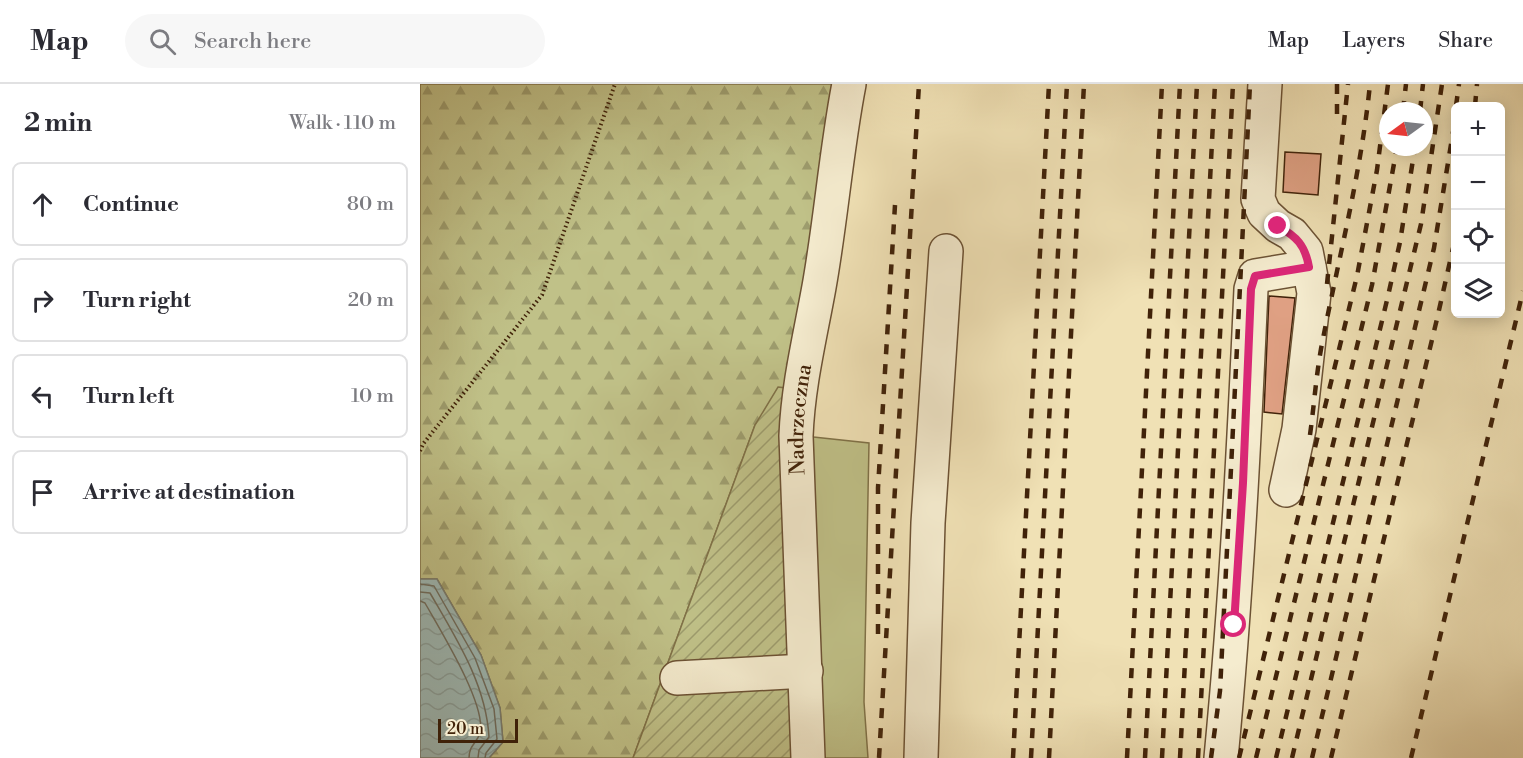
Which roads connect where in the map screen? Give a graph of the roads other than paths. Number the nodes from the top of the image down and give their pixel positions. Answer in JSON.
{"nodes":[{"id":1,"x":849,"y":84,"type":"edge"},
{"id":2,"x":1265,"y":84,"type":"edge"},
{"id":3,"x":946,"y":250,"type":"dead end"},
{"id":4,"x":1309,"y":267,"type":"junction"},
{"id":5,"x":1286,"y":490,"type":"dead end"},
{"id":6,"x":806,"y":671,"type":"junction"},
{"id":7,"x":676,"y":678,"type":"dead end"},
{"id":8,"x":808,"y":758,"type":"edge"},
{"id":9,"x":921,"y":758,"type":"edge"},
{"id":10,"x":1221,"y":758,"type":"edge"}],
"edges":[{"from":1,"to":6,"type":"street","name":"Nadrzeczna"},
{"from":2,"to":4,"type":"street"},
{"from":3,"to":9,"type":"street"},
{"from":4,"to":5,"type":"street"},
{"from":4,"to":10,"type":"street"},
{"from":6,"to":7,"type":"street"},
{"from":6,"to":8,"type":"street","name":"Nadrzeczna"}]}
